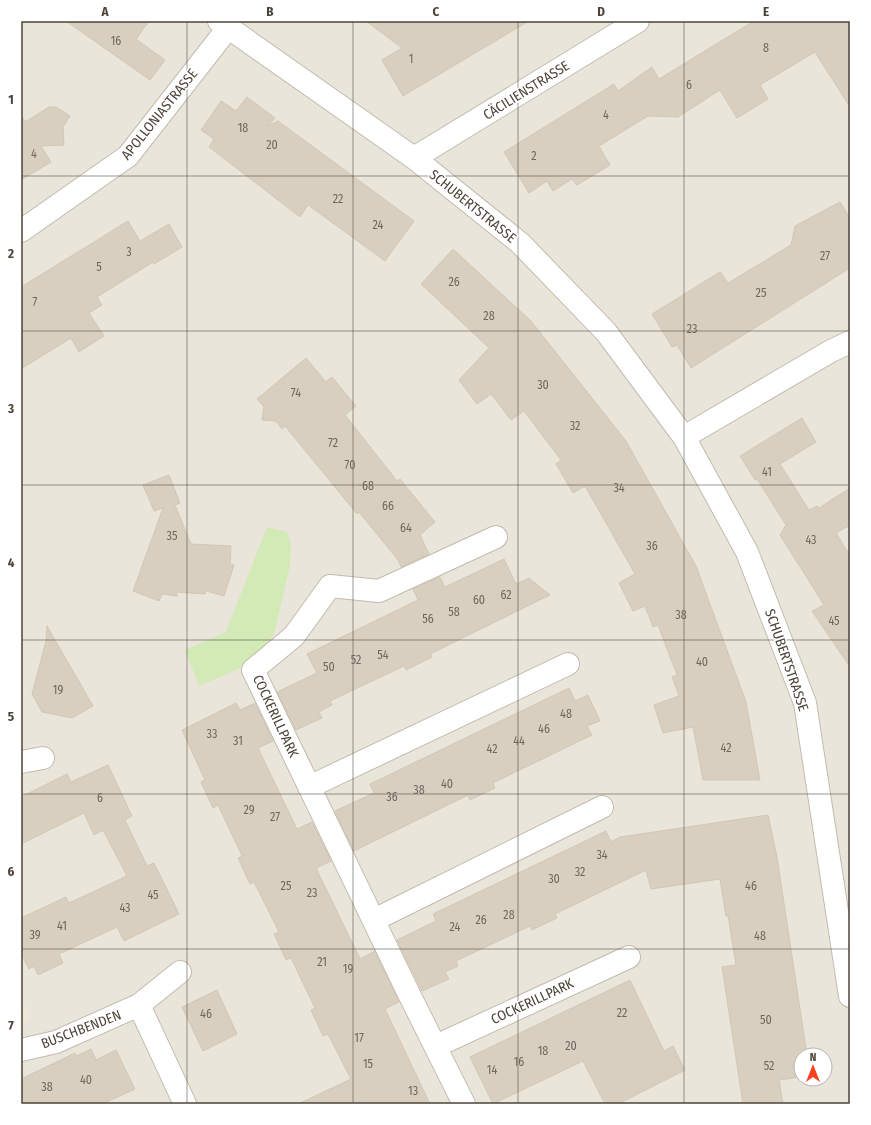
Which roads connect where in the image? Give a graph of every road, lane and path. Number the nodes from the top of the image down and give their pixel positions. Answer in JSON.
{"nodes":[{"id":1,"x":638,"y":21,"type":"edge"},
{"id":2,"x":223,"y":24,"type":"edge"},
{"id":3,"x":414,"y":158,"type":"junction"},
{"id":4,"x":21,"y":231,"type":"edge"},
{"id":5,"x":850,"y":342,"type":"edge"},
{"id":6,"x":684,"y":437,"type":"junction"},
{"id":7,"x":496,"y":538,"type":"dead end"},
{"id":8,"x":568,"y":664,"type":"dead end"},
{"id":9,"x":43,"y":758,"type":"dead end"},
{"id":10,"x":21,"y":762,"type":"edge"},
{"id":11,"x":309,"y":787,"type":"junction"},
{"id":12,"x":602,"y":807,"type":"dead end"},
{"id":13,"x":374,"y":920,"type":"junction"},
{"id":14,"x":629,"y":957,"type":"dead end"},
{"id":15,"x":180,"y":972,"type":"dead end"},
{"id":16,"x":850,"y":996,"type":"edge"},
{"id":17,"x":139,"y":1005,"type":"junction"},
{"id":18,"x":436,"y":1046,"type":"junction"},
{"id":19,"x":21,"y":1050,"type":"edge"},
{"id":20,"x":185,"y":1104,"type":"edge"},
{"id":21,"x":464,"y":1104,"type":"edge"}],
"edges":[{"from":1,"to":3,"type":"street","name":"CÄCILIENSTRASSE"},
{"from":2,"to":3,"type":"street","name":"SCHUBERTSTRASSE"},
{"from":2,"to":4,"type":"street","name":"APOLLONIASTRASSE"},
{"from":3,"to":6,"type":"street","name":"SCHUBERTSTRASSE"},
{"from":5,"to":6,"type":"street"},
{"from":6,"to":16,"type":"street","name":"SCHUBERTSTRASSE"},
{"from":7,"to":11,"type":"street","name":"COCKERILLPARK"},
{"from":8,"to":11,"type":"street"},
{"from":9,"to":10,"type":"street"},
{"from":11,"to":13,"type":"street","name":"COCKERILLPARK"},
{"from":12,"to":13,"type":"street"},
{"from":13,"to":18,"type":"street","name":"COCKERILLPARK"},
{"from":14,"to":18,"type":"street","name":"COCKERILLPARK"},
{"from":15,"to":17,"type":"street","name":"BUSCHBENDEN"},
{"from":17,"to":19,"type":"street","name":"BUSCHBENDEN"},
{"from":17,"to":20,"type":"street","name":"BUSCHBENDEN"},
{"from":18,"to":21,"type":"street","name":"COCKERILLPARK"}]}
